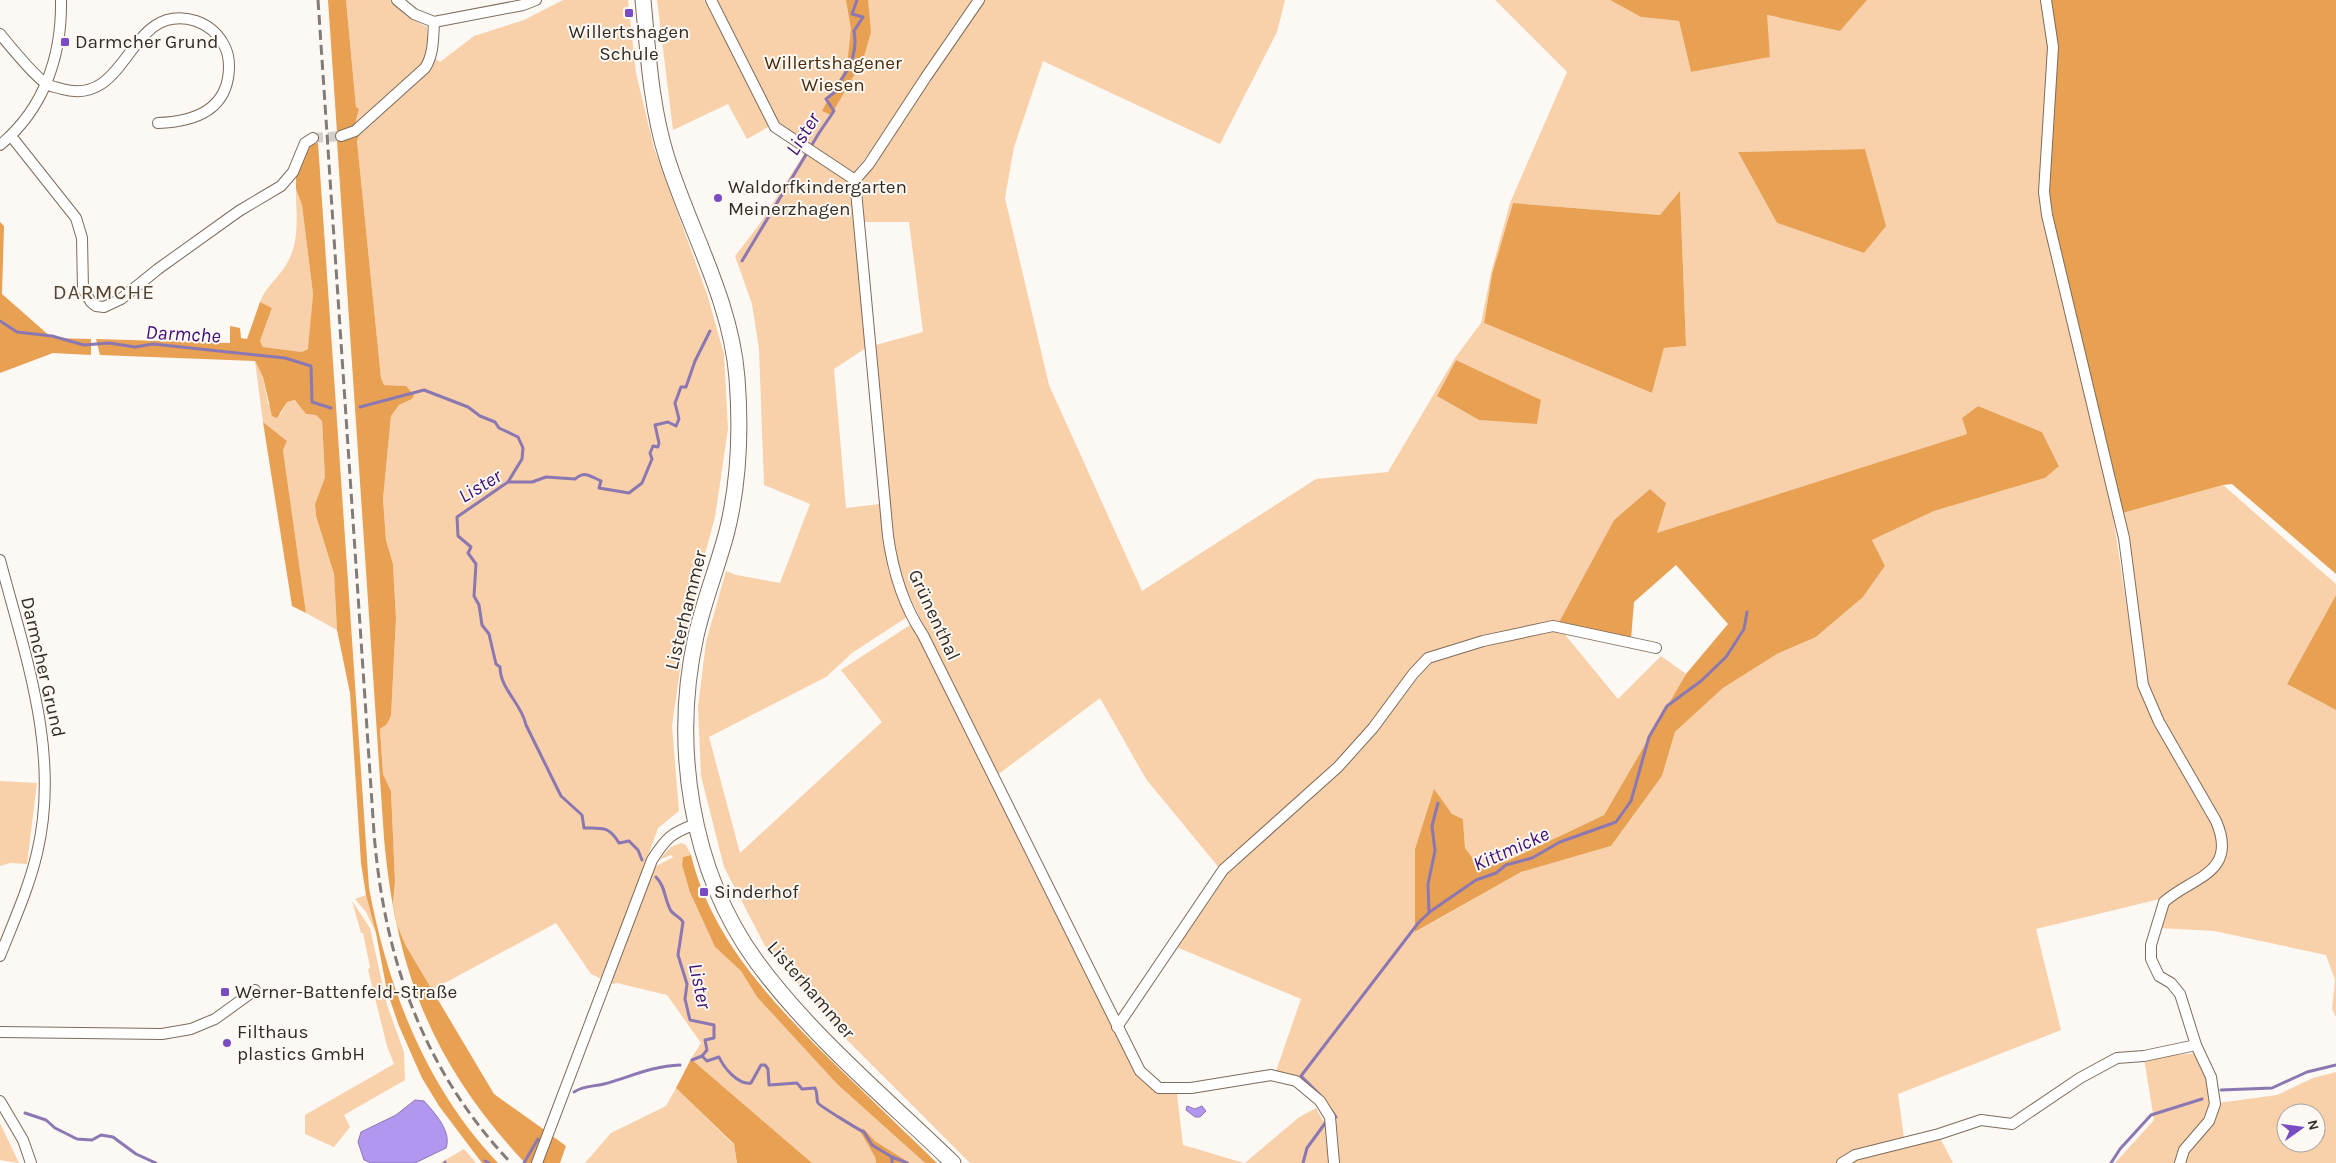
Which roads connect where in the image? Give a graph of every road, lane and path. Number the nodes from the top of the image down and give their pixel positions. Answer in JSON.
{"nodes":[{"id":1,"x":61,"y":0,"type":"edge"},
{"id":2,"x":398,"y":0,"type":"edge"},
{"id":3,"x":536,"y":0,"type":"edge"},
{"id":4,"x":643,"y":0,"type":"edge"},
{"id":5,"x":711,"y":0,"type":"edge"},
{"id":6,"x":979,"y":0,"type":"edge"},
{"id":7,"x":2046,"y":0,"type":"edge"},
{"id":8,"x":434,"y":22,"type":"junction"},
{"id":9,"x":0,"y":34,"type":"edge"},
{"id":10,"x":46,"y":84,"type":"junction"},
{"id":11,"x":158,"y":123,"type":"dead end"},
{"id":12,"x":11,"y":136,"type":"junction"},
{"id":13,"x":341,"y":136,"type":"tunnel mouth"},
{"id":14,"x":313,"y":138,"type":"dead end"},
{"id":15,"x":0,"y":145,"type":"edge"},
{"id":16,"x":855,"y":180,"type":"junction"},
{"id":17,"x":0,"y":560,"type":"edge"},
{"id":18,"x":1656,"y":648,"type":"dead end"},
{"id":19,"x":696,"y":824,"type":"junction"},
{"id":20,"x":0,"y":956,"type":"edge"},
{"id":21,"x":255,"y":990,"type":"dead end"},
{"id":22,"x":1117,"y":1027,"type":"junction"},
{"id":23,"x":0,"y":1032,"type":"edge"},
{"id":24,"x":2196,"y":1045,"type":"junction"},
{"id":25,"x":0,"y":1101,"type":"edge"},
{"id":26,"x":31,"y":1163,"type":"edge"},
{"id":27,"x":537,"y":1163,"type":"edge"},
{"id":28,"x":953,"y":1163,"type":"edge"},
{"id":29,"x":1334,"y":1163,"type":"edge"},
{"id":30,"x":1842,"y":1163,"type":"edge"},
{"id":31,"x":2180,"y":1163,"type":"edge"}],
"edges":[{"from":1,"to":10,"type":"street"},
{"from":2,"to":8,"type":"street"},
{"from":3,"to":8,"type":"street"},
{"from":4,"to":19,"type":"main road","name":"Listerhammer"},
{"from":5,"to":16,"type":"street"},
{"from":6,"to":16,"type":"street"},
{"from":7,"to":24,"type":"street"},
{"from":8,"to":13,"type":"street"},
{"from":9,"to":10,"type":"street"},
{"from":10,"to":11,"type":"street"},
{"from":10,"to":12,"type":"street"},
{"from":12,"to":14,"type":"street"},
{"from":12,"to":15,"type":"street"},
{"from":16,"to":22,"type":"street","name":"Grünenthal"},
{"from":17,"to":20,"type":"street","name":"Darmcher Grund"},
{"from":18,"to":22,"type":"street"},
{"from":19,"to":27,"type":"street"},
{"from":19,"to":28,"type":"main road","name":"Listerhammer"},
{"from":21,"to":23,"type":"street"},
{"from":22,"to":29,"type":"street","name":"Grünenthal"},
{"from":24,"to":30,"type":"street"},
{"from":24,"to":31,"type":"street"},
{"from":25,"to":26,"type":"street"}]}
